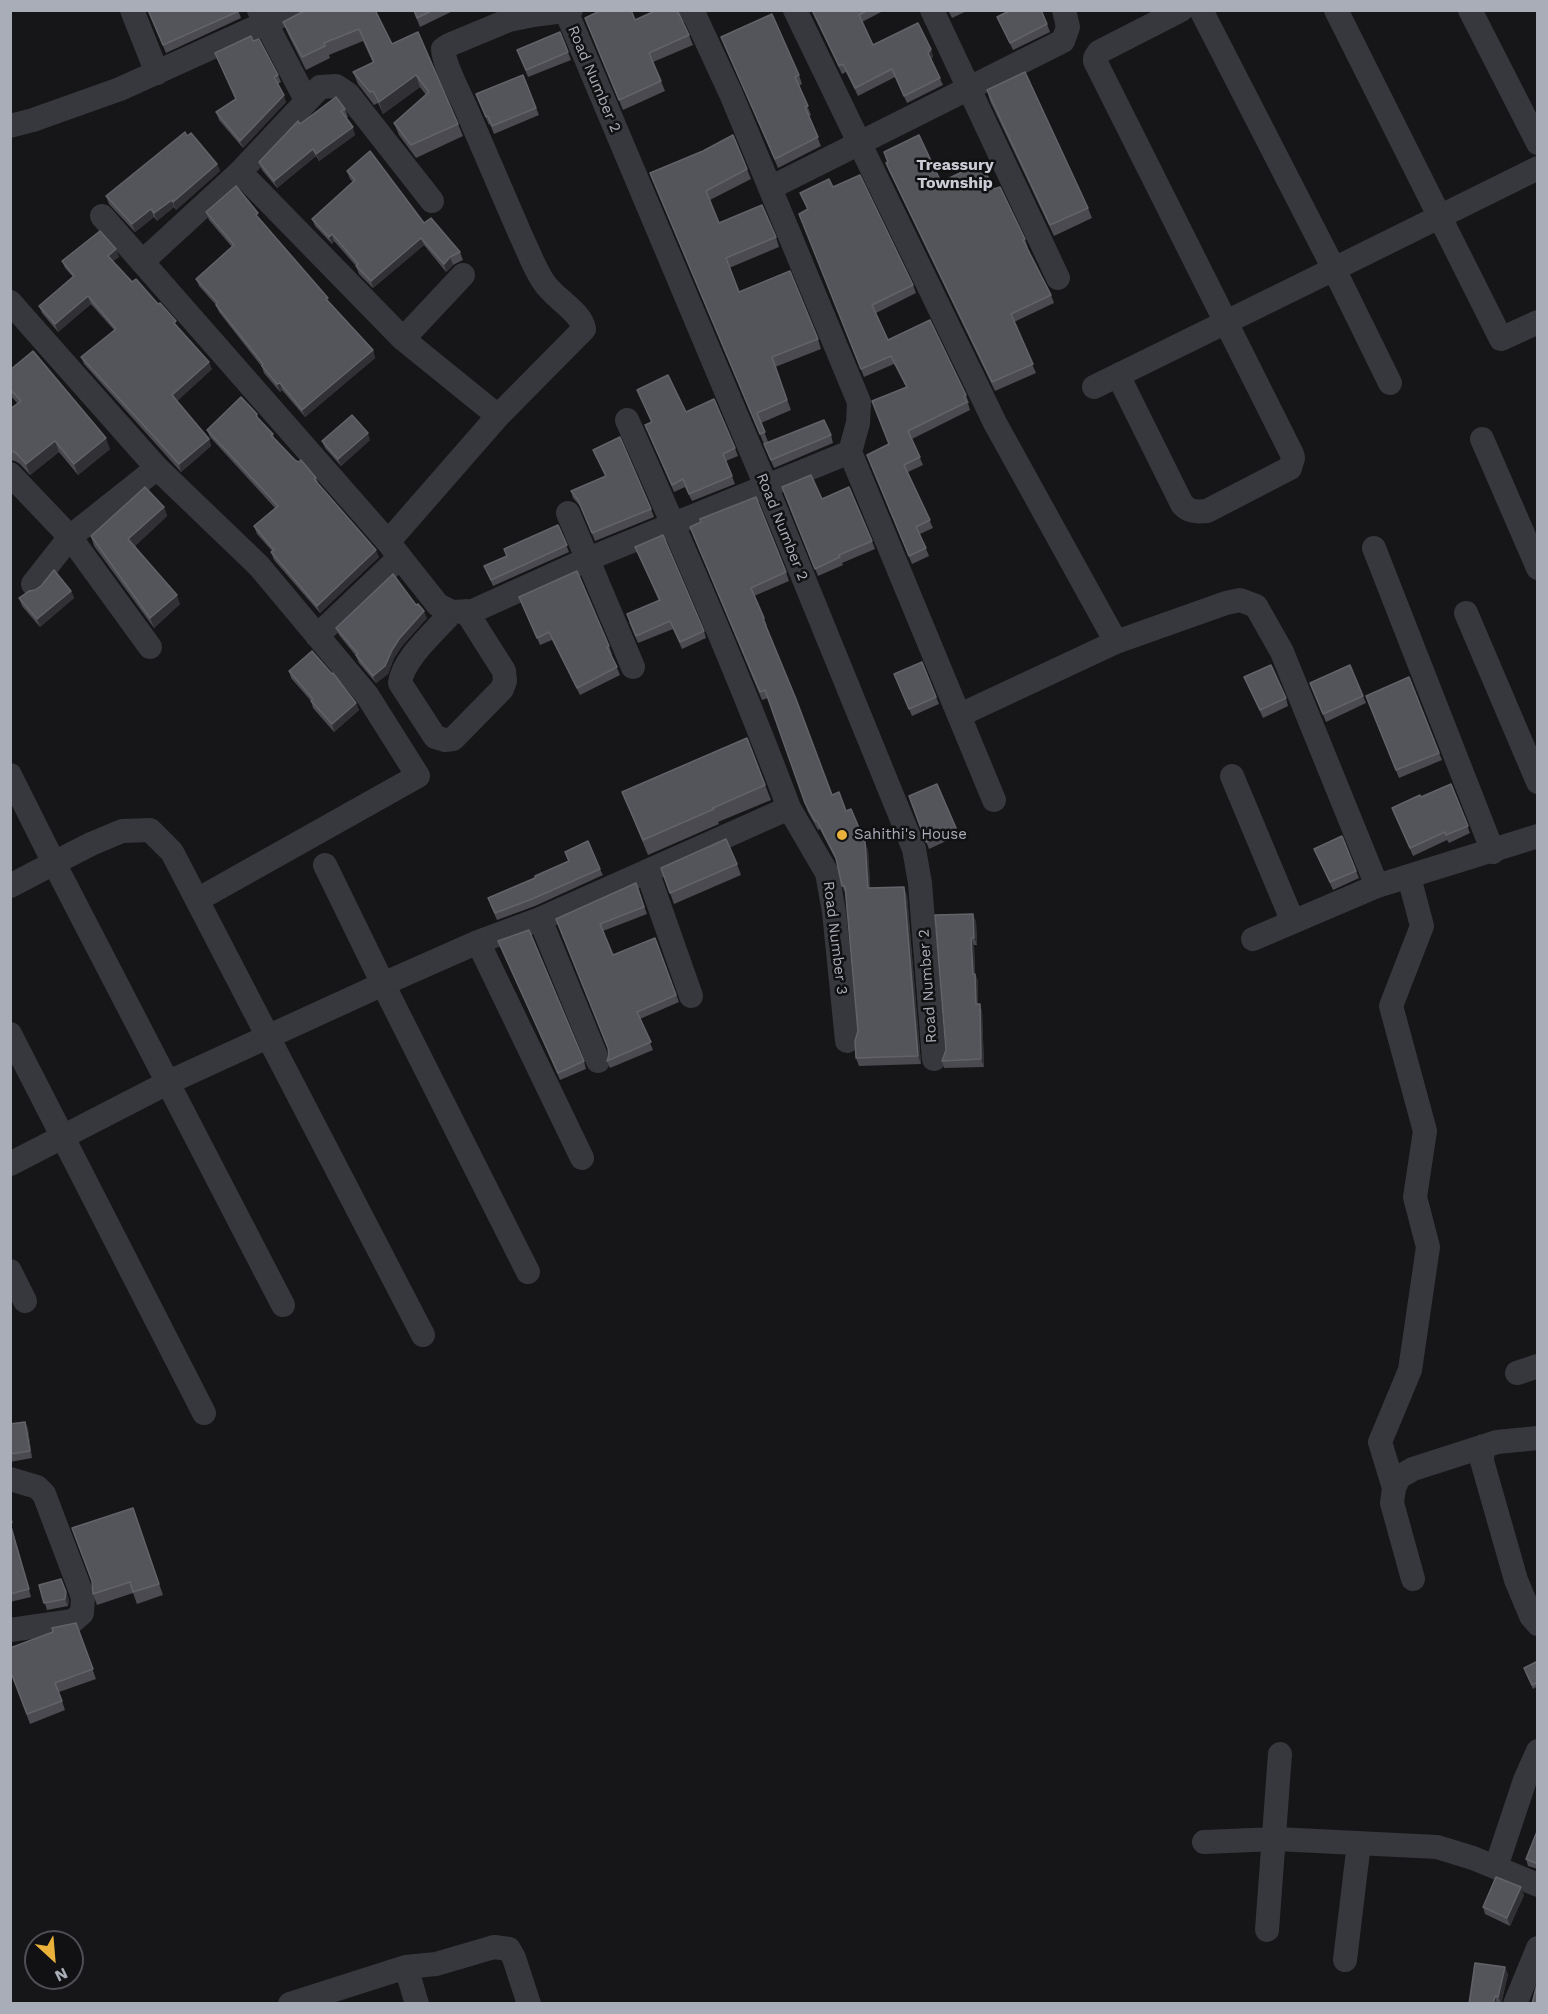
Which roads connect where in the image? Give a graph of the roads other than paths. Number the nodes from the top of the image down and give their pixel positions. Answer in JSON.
{"nodes":[{"id":1,"x":132,"y":10,"type":"edge"},
{"id":2,"x":294,"y":10,"type":"edge"},
{"id":3,"x":571,"y":10,"type":"edge"},
{"id":4,"x":687,"y":10,"type":"edge"},
{"id":5,"x":795,"y":10,"type":"edge"},
{"id":6,"x":932,"y":10,"type":"edge"},
{"id":7,"x":1064,"y":10,"type":"edge"},
{"id":8,"x":1181,"y":10,"type":"edge"},
{"id":9,"x":1201,"y":10,"type":"edge"},
{"id":10,"x":1336,"y":10,"type":"edge"},
{"id":11,"x":1470,"y":10,"type":"edge"},
{"id":12,"x":566,"y":11,"type":"edge"},
{"id":13,"x":532,"y":13,"type":"edge"},
{"id":14,"x":262,"y":17,"type":"edge"},
{"id":15,"x":157,"y":73,"type":"junction"},
{"id":16,"x":969,"y":89,"type":"junction"},
{"id":17,"x":306,"y":100,"type":"junction"},
{"id":18,"x":15,"y":118,"type":"edge"},
{"id":19,"x":859,"y":143,"type":"junction"},
{"id":20,"x":1538,"y":143,"type":"edge"},
{"id":21,"x":1538,"y":168,"type":"edge"},
{"id":22,"x":240,"y":172,"type":"junction"},
{"id":23,"x":770,"y":188,"type":"junction"},
{"id":24,"x":432,"y":201,"type":"dead end"},
{"id":25,"x":1440,"y":215,"type":"junction"},
{"id":26,"x":102,"y":216,"type":"dead end"},
{"id":27,"x":142,"y":262,"type":"junction"},
{"id":28,"x":1334,"y":269,"type":"junction"},
{"id":29,"x":463,"y":275,"type":"dead end"},
{"id":30,"x":1058,"y":278,"type":"dead end"},
{"id":31,"x":10,"y":302,"type":"edge"},
{"id":32,"x":1538,"y":322,"type":"edge"},
{"id":33,"x":1225,"y":323,"type":"junction"},
{"id":34,"x":403,"y":339,"type":"junction"},
{"id":35,"x":1118,"y":375,"type":"junction"},
{"id":36,"x":1390,"y":383,"type":"dead end"},
{"id":37,"x":1094,"y":387,"type":"dead end"},
{"id":38,"x":498,"y":416,"type":"junction"},
{"id":39,"x":627,"y":420,"type":"dead end"},
{"id":40,"x":1482,"y":439,"type":"dead end"},
{"id":41,"x":850,"y":452,"type":"junction"},
{"id":42,"x":157,"y":468,"type":"junction"},
{"id":43,"x":10,"y":474,"type":"edge"},
{"id":44,"x":766,"y":486,"type":"junction"},
{"id":45,"x":568,"y":513,"type":"dead end"},
{"id":46,"x":673,"y":524,"type":"junction"},
{"id":47,"x":70,"y":537,"type":"junction"},
{"id":48,"x":1374,"y":548,"type":"dead end"},
{"id":49,"x":394,"y":549,"type":"junction"},
{"id":50,"x":588,"y":559,"type":"junction"},
{"id":51,"x":1537,"y":564,"type":"edge"},
{"id":52,"x":33,"y":584,"type":"dead end"},
{"id":53,"x":459,"y":612,"type":"junction"},
{"id":54,"x":1466,"y":613,"type":"dead end"},
{"id":55,"x":317,"y":636,"type":"junction"},
{"id":56,"x":1116,"y":642,"type":"junction"},
{"id":57,"x":150,"y":647,"type":"dead end"},
{"id":58,"x":633,"y":667,"type":"dead end"},
{"id":59,"x":960,"y":715,"type":"junction"},
{"id":60,"x":10,"y":775,"type":"edge"},
{"id":61,"x":1232,"y":776,"type":"dead end"},
{"id":62,"x":1538,"y":782,"type":"edge"},
{"id":63,"x":994,"y":800,"type":"dead end"},
{"id":64,"x":789,"y":808,"type":"junction"},
{"id":65,"x":1538,"y":836,"type":"edge"},
{"id":66,"x":1493,"y":852,"type":"junction"},
{"id":67,"x":54,"y":863,"type":"junction"},
{"id":68,"x":325,"y":865,"type":"dead end"},
{"id":69,"x":647,"y":871,"type":"junction"},
{"id":70,"x":1409,"y":877,"type":"junction"},
{"id":71,"x":10,"y":886,"type":"edge"},
{"id":72,"x":1377,"y":886,"type":"junction"},
{"id":73,"x":197,"y":900,"type":"junction"},
{"id":74,"x":540,"y":919,"type":"junction"},
{"id":75,"x":1293,"y":922,"type":"junction"},
{"id":76,"x":1253,"y":939,"type":"dead end"},
{"id":77,"x":478,"y":942,"type":"junction"},
{"id":78,"x":383,"y":984,"type":"junction"},
{"id":79,"x":691,"y":996,"type":"dead end"},
{"id":80,"x":10,"y":1034,"type":"edge"},
{"id":81,"x":268,"y":1035,"type":"junction"},
{"id":82,"x":847,"y":1041,"type":"dead end"},
{"id":83,"x":934,"y":1059,"type":"dead end"},
{"id":84,"x":598,"y":1061,"type":"dead end"},
{"id":85,"x":169,"y":1082,"type":"junction"},
{"id":86,"x":63,"y":1138,"type":"junction"},
{"id":87,"x":582,"y":1158,"type":"dead end"},
{"id":88,"x":10,"y":1164,"type":"edge"},
{"id":89,"x":10,"y":1271,"type":"edge"},
{"id":90,"x":528,"y":1272,"type":"dead end"},
{"id":91,"x":25,"y":1301,"type":"dead end"},
{"id":92,"x":283,"y":1305,"type":"dead end"},
{"id":93,"x":423,"y":1335,"type":"dead end"},
{"id":94,"x":204,"y":1413,"type":"dead end"},
{"id":95,"x":1538,"y":1438,"type":"edge"},
{"id":96,"x":1483,"y":1446,"type":"junction"},
{"id":97,"x":10,"y":1479,"type":"edge"},
{"id":98,"x":1394,"y":1488,"type":"junction"},
{"id":99,"x":1413,"y":1579,"type":"dead end"},
{"id":100,"x":1538,"y":1624,"type":"edge"},
{"id":101,"x":10,"y":1630,"type":"edge"},
{"id":102,"x":1538,"y":1751,"type":"edge"},
{"id":103,"x":1280,"y":1754,"type":"dead end"},
{"id":104,"x":1272,"y":1840,"type":"junction"},
{"id":105,"x":1204,"y":1842,"type":"dead end"},
{"id":106,"x":1359,"y":1843,"type":"junction"},
{"id":107,"x":1496,"y":1867,"type":"junction"},
{"id":108,"x":1538,"y":1885,"type":"edge"},
{"id":109,"x":1267,"y":1930,"type":"dead end"},
{"id":110,"x":1538,"y":1948,"type":"edge"},
{"id":111,"x":1345,"y":1960,"type":"dead end"},
{"id":112,"x":406,"y":1967,"type":"junction"},
{"id":113,"x":290,"y":2004,"type":"edge"},
{"id":114,"x":417,"y":2004,"type":"edge"},
{"id":115,"x":529,"y":2004,"type":"edge"},
{"id":116,"x":1515,"y":2004,"type":"edge"}],
"edges":[{"from":1,"to":15,"type":"street"},
{"from":2,"to":14,"type":"street"},
{"from":3,"to":12,"type":"street"},
{"from":4,"to":23,"type":"street"},
{"from":5,"to":19,"type":"street"},
{"from":6,"to":16,"type":"street"},
{"from":7,"to":16,"type":"street"},
{"from":8,"to":33,"type":"street"},
{"from":9,"to":28,"type":"street"},
{"from":10,"to":25,"type":"street"},
{"from":11,"to":20,"type":"street"},
{"from":12,"to":13,"type":"street"},
{"from":12,"to":44,"type":"street","name":"Road Number 2"},
{"from":13,"to":38,"type":"street"},
{"from":14,"to":15,"type":"street"},
{"from":14,"to":17,"type":"street"},
{"from":15,"to":18,"type":"street"},
{"from":16,"to":19,"type":"street"},
{"from":16,"to":30,"type":"street"},
{"from":17,"to":22,"type":"street"},
{"from":17,"to":24,"type":"street"},
{"from":19,"to":23,"type":"street"},
{"from":19,"to":56,"type":"street"},
{"from":21,"to":25,"type":"street"},
{"from":22,"to":27,"type":"street"},
{"from":22,"to":34,"type":"street"},
{"from":23,"to":41,"type":"street"},
{"from":25,"to":28,"type":"street"},
{"from":25,"to":32,"type":"street"},
{"from":26,"to":27,"type":"street"},
{"from":27,"to":49,"type":"street"},
{"from":28,"to":33,"type":"street"},
{"from":28,"to":36,"type":"street"},
{"from":29,"to":34,"type":"street"},
{"from":31,"to":42,"type":"street"},
{"from":33,"to":35,"type":"street"},
{"from":33,"to":35,"type":"street"},
{"from":34,"to":38,"type":"street"},
{"from":35,"to":37,"type":"street"},
{"from":38,"to":49,"type":"street"},
{"from":39,"to":46,"type":"street","name":"Road Number 3"},
{"from":40,"to":51,"type":"street"},
{"from":41,"to":44,"type":"street"},
{"from":41,"to":59,"type":"street"},
{"from":42,"to":47,"type":"street"},
{"from":42,"to":55,"type":"street"},
{"from":43,"to":47,"type":"street"},
{"from":44,"to":46,"type":"street"},
{"from":44,"to":83,"type":"street","name":"Road Number 2"},
{"from":45,"to":50,"type":"street"},
{"from":46,"to":50,"type":"street"},
{"from":46,"to":64,"type":"street","name":"Road Number 3"},
{"from":47,"to":52,"type":"street"},
{"from":47,"to":57,"type":"street"},
{"from":48,"to":66,"type":"street"},
{"from":49,"to":53,"type":"street"},
{"from":49,"to":55,"type":"street"},
{"from":50,"to":53,"type":"street"},
{"from":50,"to":58,"type":"street"},
{"from":53,"to":53,"type":"street"},
{"from":54,"to":62,"type":"street"},
{"from":55,"to":73,"type":"street"},
{"from":56,"to":59,"type":"street"},
{"from":56,"to":72,"type":"street"},
{"from":59,"to":63,"type":"street"},
{"from":60,"to":67,"type":"street"},
{"from":61,"to":75,"type":"street"},
{"from":64,"to":69,"type":"street"},
{"from":64,"to":82,"type":"street","name":"Road Number 3"},
{"from":65,"to":66,"type":"street"},
{"from":66,"to":70,"type":"street"},
{"from":67,"to":71,"type":"street"},
{"from":67,"to":73,"type":"street"},
{"from":67,"to":85,"type":"street"},
{"from":68,"to":78,"type":"street"},
{"from":69,"to":74,"type":"street"},
{"from":69,"to":79,"type":"street"},
{"from":70,"to":72,"type":"street"},
{"from":70,"to":98,"type":"street"},
{"from":72,"to":75,"type":"street"},
{"from":73,"to":81,"type":"street"},
{"from":74,"to":77,"type":"street"},
{"from":74,"to":84,"type":"street"},
{"from":75,"to":76,"type":"street"},
{"from":77,"to":78,"type":"street"},
{"from":77,"to":87,"type":"street"},
{"from":78,"to":81,"type":"street"},
{"from":78,"to":90,"type":"street"},
{"from":80,"to":86,"type":"street"},
{"from":81,"to":85,"type":"street"},
{"from":81,"to":93,"type":"street"},
{"from":85,"to":86,"type":"street"},
{"from":85,"to":92,"type":"street"},
{"from":86,"to":88,"type":"street"},
{"from":86,"to":94,"type":"street"},
{"from":89,"to":91,"type":"street"},
{"from":95,"to":96,"type":"street"},
{"from":96,"to":98,"type":"street"},
{"from":96,"to":100,"type":"street"},
{"from":97,"to":101,"type":"street"},
{"from":98,"to":99,"type":"street"},
{"from":102,"to":107,"type":"street"},
{"from":103,"to":104,"type":"street"},
{"from":104,"to":105,"type":"street"},
{"from":104,"to":106,"type":"street"},
{"from":104,"to":109,"type":"street"},
{"from":106,"to":107,"type":"street"},
{"from":106,"to":111,"type":"street"},
{"from":107,"to":108,"type":"street"},
{"from":110,"to":116,"type":"street"},
{"from":112,"to":113,"type":"street"},
{"from":112,"to":114,"type":"street"},
{"from":112,"to":115,"type":"street"}]}
